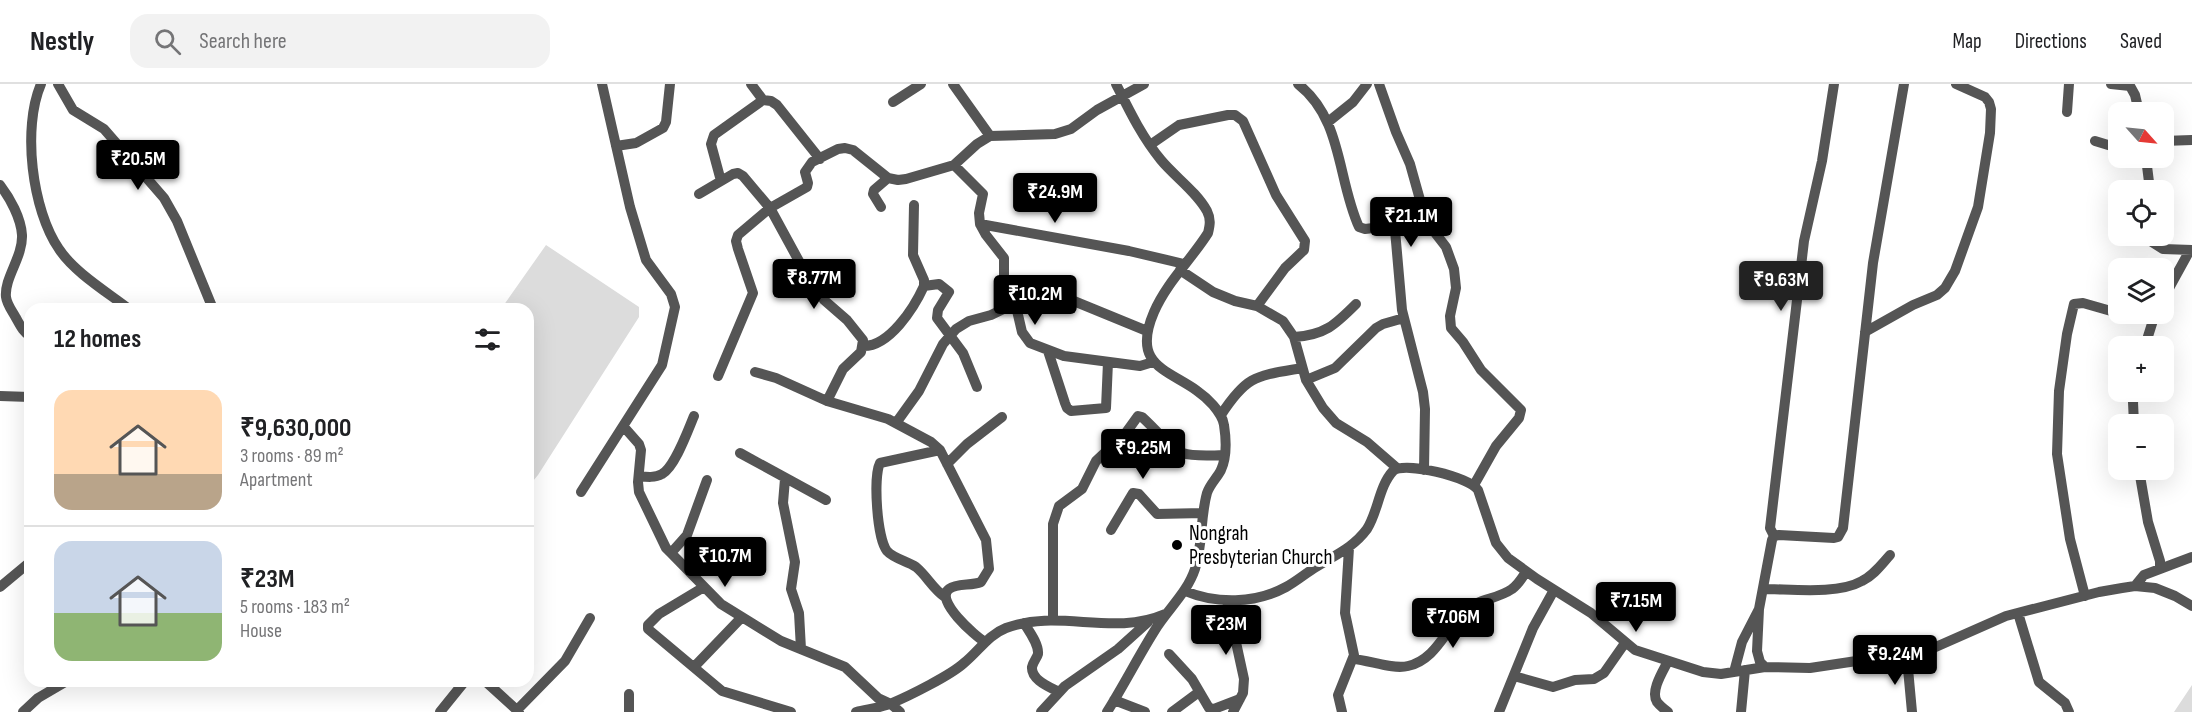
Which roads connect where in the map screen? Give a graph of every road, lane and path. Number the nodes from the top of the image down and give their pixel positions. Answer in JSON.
{"nodes":[{"id":1,"x":41,"y":84,"type":"edge"},
{"id":2,"x":58,"y":84,"type":"edge"},
{"id":3,"x":602,"y":84,"type":"edge"},
{"id":4,"x":670,"y":84,"type":"edge"},
{"id":5,"x":751,"y":84,"type":"edge"},
{"id":6,"x":921,"y":84,"type":"edge"},
{"id":7,"x":953,"y":84,"type":"edge"},
{"id":8,"x":1116,"y":84,"type":"edge"},
{"id":9,"x":1144,"y":84,"type":"edge"},
{"id":10,"x":1298,"y":84,"type":"edge"},
{"id":11,"x":1367,"y":84,"type":"edge"},
{"id":12,"x":1379,"y":84,"type":"edge"},
{"id":13,"x":1834,"y":84,"type":"edge"},
{"id":14,"x":1904,"y":84,"type":"edge"},
{"id":15,"x":1956,"y":84,"type":"edge"},
{"id":16,"x":2068,"y":84,"type":"edge"},
{"id":17,"x":2111,"y":84,"type":"edge"},
{"id":18,"x":2130,"y":85,"type":"edge"},
{"id":19,"x":1123,"y":97,"type":"junction"},
{"id":20,"x":763,"y":100,"type":"junction"},
{"id":21,"x":893,"y":102,"type":"dead end"},
{"id":22,"x":2137,"y":102,"type":"edge"},
{"id":23,"x":2067,"y":112,"type":"dead end"},
{"id":24,"x":1328,"y":122,"type":"junction"},
{"id":25,"x":990,"y":136,"type":"junction"},
{"id":26,"x":2192,"y":140,"type":"edge"},
{"id":27,"x":2095,"y":141,"type":"dead end"},
{"id":28,"x":2174,"y":141,"type":"edge"},
{"id":29,"x":2108,"y":144,"type":"edge"},
{"id":30,"x":1150,"y":145,"type":"junction"},
{"id":31,"x":616,"y":146,"type":"junction"},
{"id":32,"x":820,"y":159,"type":"junction"},
{"id":33,"x":954,"y":165,"type":"junction"},
{"id":34,"x":888,"y":178,"type":"junction"},
{"id":35,"x":721,"y":181,"type":"junction"},
{"id":36,"x":0,"y":184,"type":"edge"},
{"id":37,"x":699,"y":194,"type":"dead end"},
{"id":38,"x":914,"y":206,"type":"dead end"},
{"id":39,"x":881,"y":207,"type":"dead end"},
{"id":40,"x":771,"y":208,"type":"junction"},
{"id":41,"x":980,"y":224,"type":"junction"},
{"id":42,"x":2158,"y":246,"type":"edge"},
{"id":43,"x":2191,"y":250,"type":"edge"},
{"id":44,"x":1182,"y":267,"type":"junction"},
{"id":45,"x":2174,"y":279,"type":"edge"},
{"id":46,"x":924,"y":286,"type":"junction"},
{"id":47,"x":1064,"y":297,"type":"dead end"},
{"id":48,"x":121,"y":303,"type":"edge"},
{"id":49,"x":211,"y":303,"type":"edge"},
{"id":50,"x":1016,"y":303,"type":"junction"},
{"id":51,"x":1356,"y":304,"type":"dead end"},
{"id":52,"x":1257,"y":306,"type":"junction"},
{"id":53,"x":2108,"y":310,"type":"edge"},
{"id":54,"x":1404,"y":318,"type":"junction"},
{"id":55,"x":24,"y":331,"type":"edge"},
{"id":56,"x":1147,"y":331,"type":"junction"},
{"id":57,"x":1865,"y":332,"type":"junction"},
{"id":58,"x":949,"y":336,"type":"junction"},
{"id":59,"x":1294,"y":337,"type":"junction"},
{"id":60,"x":863,"y":346,"type":"junction"},
{"id":61,"x":1048,"y":351,"type":"junction"},
{"id":62,"x":1108,"y":362,"type":"junction"},
{"id":63,"x":1153,"y":362,"type":"junction"},
{"id":64,"x":1302,"y":368,"type":"junction"},
{"id":65,"x":755,"y":372,"type":"dead end"},
{"id":66,"x":718,"y":376,"type":"dead end"},
{"id":67,"x":1306,"y":380,"type":"junction"},
{"id":68,"x":977,"y":387,"type":"dead end"},
{"id":69,"x":0,"y":396,"type":"edge"},
{"id":70,"x":24,"y":397,"type":"edge"},
{"id":71,"x":827,"y":401,"type":"junction"},
{"id":72,"x":1221,"y":415,"type":"junction"},
{"id":73,"x":694,"y":416,"type":"dead end"},
{"id":74,"x":1002,"y":417,"type":"dead end"},
{"id":75,"x":896,"y":423,"type":"junction"},
{"id":76,"x":624,"y":427,"type":"junction"},
{"id":77,"x":940,"y":450,"type":"junction"},
{"id":78,"x":740,"y":453,"type":"dead end"},
{"id":79,"x":1224,"y":455,"type":"junction"},
{"id":80,"x":947,"y":464,"type":"junction"},
{"id":81,"x":1397,"y":468,"type":"junction"},
{"id":82,"x":1424,"y":470,"type":"junction"},
{"id":83,"x":639,"y":477,"type":"junction"},
{"id":84,"x":785,"y":479,"type":"junction"},
{"id":85,"x":707,"y":480,"type":"dead end"},
{"id":86,"x":2141,"y":480,"type":"edge"},
{"id":87,"x":1474,"y":485,"type":"junction"},
{"id":88,"x":581,"y":492,"type":"dead end"},
{"id":89,"x":826,"y":500,"type":"dead end"},
{"id":90,"x":1203,"y":513,"type":"junction"},
{"id":91,"x":1111,"y":530,"type":"dead end"},
{"id":92,"x":1774,"y":536,"type":"junction"},
{"id":93,"x":1349,"y":548,"type":"junction"},
{"id":94,"x":671,"y":553,"type":"junction"},
{"id":95,"x":1890,"y":555,"type":"dead end"},
{"id":96,"x":2192,"y":557,"type":"edge"},
{"id":97,"x":24,"y":566,"type":"edge"},
{"id":98,"x":2160,"y":569,"type":"junction"},
{"id":99,"x":1526,"y":572,"type":"junction"},
{"id":100,"x":2135,"y":586,"type":"junction"},
{"id":101,"x":0,"y":587,"type":"edge"},
{"id":102,"x":704,"y":587,"type":"junction"},
{"id":103,"x":1763,"y":589,"type":"junction"},
{"id":104,"x":1554,"y":590,"type":"junction"},
{"id":105,"x":1185,"y":591,"type":"junction"},
{"id":106,"x":2085,"y":596,"type":"junction"},
{"id":107,"x":945,"y":597,"type":"junction"},
{"id":108,"x":1227,"y":601,"type":"junction"},
{"id":109,"x":2192,"y":606,"type":"edge"},
{"id":110,"x":1759,"y":609,"type":"junction"},
{"id":111,"x":2018,"y":612,"type":"junction"},
{"id":112,"x":1165,"y":614,"type":"junction"},
{"id":113,"x":742,"y":617,"type":"junction"},
{"id":114,"x":590,"y":618,"type":"dead end"},
{"id":115,"x":1053,"y":620,"type":"junction"},
{"id":116,"x":1151,"y":620,"type":"junction"},
{"id":117,"x":1024,"y":623,"type":"junction"},
{"id":118,"x":985,"y":642,"type":"junction"},
{"id":119,"x":1625,"y":643,"type":"junction"},
{"id":120,"x":801,"y":649,"type":"junction"},
{"id":121,"x":1169,"y":654,"type":"dead end"},
{"id":122,"x":1907,"y":658,"type":"junction"},
{"id":123,"x":1353,"y":660,"type":"junction"},
{"id":124,"x":1668,"y":661,"type":"junction"},
{"id":125,"x":694,"y":667,"type":"junction"},
{"id":126,"x":1766,"y":667,"type":"junction"},
{"id":127,"x":1739,"y":671,"type":"junction"},
{"id":128,"x":1515,"y":676,"type":"junction"},
{"id":129,"x":57,"y":687,"type":"edge"},
{"id":130,"x":460,"y":687,"type":"edge"},
{"id":131,"x":491,"y":687,"type":"edge"},
{"id":132,"x":1059,"y":692,"type":"junction"},
{"id":133,"x":1199,"y":692,"type":"junction"},
{"id":134,"x":629,"y":694,"type":"dead end"},
{"id":135,"x":1240,"y":699,"type":"junction"},
{"id":136,"x":1114,"y":700,"type":"junction"},
{"id":137,"x":891,"y":704,"type":"junction"},
{"id":138,"x":512,"y":710,"type":"edge"},
{"id":139,"x":23,"y":712,"type":"edge"},
{"id":140,"x":440,"y":712,"type":"edge"},
{"id":141,"x":629,"y":712,"type":"edge"},
{"id":142,"x":790,"y":712,"type":"edge"},
{"id":143,"x":856,"y":712,"type":"edge"},
{"id":144,"x":900,"y":712,"type":"edge"},
{"id":145,"x":1041,"y":712,"type":"edge"},
{"id":146,"x":1107,"y":712,"type":"edge"},
{"id":147,"x":1145,"y":712,"type":"edge"},
{"id":148,"x":1172,"y":712,"type":"edge"},
{"id":149,"x":1233,"y":712,"type":"edge"},
{"id":150,"x":1342,"y":712,"type":"edge"},
{"id":151,"x":1499,"y":712,"type":"edge"},
{"id":152,"x":1668,"y":712,"type":"edge"},
{"id":153,"x":1741,"y":712,"type":"edge"},
{"id":154,"x":1912,"y":712,"type":"edge"},
{"id":155,"x":2069,"y":712,"type":"edge"}],
"edges":[{"from":1,"to":48,"type":"street"},
{"from":2,"to":49,"type":"street"},
{"from":3,"to":31,"type":"street"},
{"from":4,"to":31,"type":"street"},
{"from":5,"to":20,"type":"street"},
{"from":6,"to":21,"type":"street"},
{"from":7,"to":25,"type":"street"},
{"from":8,"to":19,"type":"street"},
{"from":9,"to":19,"type":"street"},
{"from":10,"to":24,"type":"street"},
{"from":11,"to":24,"type":"street"},
{"from":12,"to":87,"type":"street"},
{"from":13,"to":92,"type":"street"},
{"from":14,"to":57,"type":"street"},
{"from":15,"to":57,"type":"street"},
{"from":16,"to":23,"type":"street"},
{"from":17,"to":18,"type":"street"},
{"from":18,"to":22,"type":"street"},
{"from":19,"to":25,"type":"street"},
{"from":19,"to":30,"type":"street"},
{"from":20,"to":32,"type":"street"},
{"from":20,"to":35,"type":"street"},
{"from":24,"to":54,"type":"street"},
{"from":25,"to":33,"type":"street"},
{"from":26,"to":28,"type":"street"},
{"from":27,"to":29,"type":"street"},
{"from":30,"to":44,"type":"street"},
{"from":30,"to":52,"type":"street"},
{"from":31,"to":76,"type":"street"},
{"from":32,"to":34,"type":"street"},
{"from":32,"to":40,"type":"street"},
{"from":33,"to":34,"type":"street"},
{"from":33,"to":41,"type":"street"},
{"from":34,"to":39,"type":"street"},
{"from":35,"to":37,"type":"street"},
{"from":35,"to":40,"type":"street"},
{"from":36,"to":55,"type":"street"},
{"from":38,"to":46,"type":"street"},
{"from":40,"to":60,"type":"street"},
{"from":40,"to":66,"type":"street"},
{"from":41,"to":44,"type":"street"},
{"from":41,"to":50,"type":"street"},
{"from":42,"to":43,"type":"street"},
{"from":43,"to":45,"type":"street"},
{"from":44,"to":52,"type":"street"},
{"from":44,"to":56,"type":"street"},
{"from":46,"to":58,"type":"street"},
{"from":46,"to":60,"type":"street"},
{"from":47,"to":56,"type":"street"},
{"from":50,"to":58,"type":"street"},
{"from":50,"to":61,"type":"street"},
{"from":51,"to":59,"type":"street"},
{"from":52,"to":59,"type":"street"},
{"from":53,"to":106,"type":"street"},
{"from":54,"to":67,"type":"street"},
{"from":54,"to":82,"type":"street"},
{"from":56,"to":63,"type":"street"},
{"from":57,"to":92,"type":"street"},
{"from":58,"to":68,"type":"street"},
{"from":58,"to":75,"type":"street"},
{"from":59,"to":64,"type":"street"},
{"from":60,"to":71,"type":"street"},
{"from":61,"to":62,"type":"street"},
{"from":61,"to":62,"type":"street"},
{"from":62,"to":63,"type":"street"},
{"from":63,"to":72,"type":"street"},
{"from":64,"to":67,"type":"street"},
{"from":64,"to":72,"type":"street"},
{"from":65,"to":71,"type":"street"},
{"from":67,"to":81,"type":"street"},
{"from":69,"to":70,"type":"street"},
{"from":71,"to":75,"type":"street"},
{"from":72,"to":79,"type":"street"},
{"from":73,"to":83,"type":"street"},
{"from":74,"to":80,"type":"street"},
{"from":75,"to":77,"type":"street"},
{"from":76,"to":83,"type":"street"},
{"from":76,"to":88,"type":"street"},
{"from":77,"to":80,"type":"street"},
{"from":77,"to":107,"type":"street"},
{"from":78,"to":84,"type":"street"},
{"from":79,"to":90,"type":"street"},
{"from":79,"to":115,"type":"street"},
{"from":80,"to":107,"type":"street"},
{"from":81,"to":82,"type":"street"},
{"from":81,"to":93,"type":"street"},
{"from":82,"to":87,"type":"street"},
{"from":83,"to":94,"type":"street"},
{"from":84,"to":89,"type":"street"},
{"from":84,"to":120,"type":"street"},
{"from":85,"to":94,"type":"street"},
{"from":86,"to":98,"type":"street"},
{"from":87,"to":99,"type":"street"},
{"from":90,"to":91,"type":"street"},
{"from":90,"to":105,"type":"street"},
{"from":92,"to":103,"type":"street"},
{"from":93,"to":108,"type":"street"},
{"from":93,"to":123,"type":"street"},
{"from":94,"to":102,"type":"street"},
{"from":95,"to":103,"type":"street"},
{"from":96,"to":98,"type":"street"},
{"from":97,"to":101,"type":"street"},
{"from":98,"to":100,"type":"street"},
{"from":99,"to":104,"type":"street"},
{"from":99,"to":123,"type":"street"},
{"from":100,"to":106,"type":"street"},
{"from":100,"to":109,"type":"street"},
{"from":102,"to":113,"type":"street"},
{"from":102,"to":125,"type":"street"},
{"from":103,"to":110,"type":"street"},
{"from":104,"to":119,"type":"street"},
{"from":104,"to":128,"type":"street"},
{"from":105,"to":108,"type":"street"},
{"from":105,"to":112,"type":"street"},
{"from":106,"to":111,"type":"street"},
{"from":107,"to":118,"type":"street"},
{"from":108,"to":135,"type":"street"},
{"from":110,"to":126,"type":"street"},
{"from":110,"to":127,"type":"street"},
{"from":111,"to":122,"type":"street"},
{"from":111,"to":155,"type":"street"},
{"from":112,"to":116,"type":"street"},
{"from":112,"to":136,"type":"street"},
{"from":113,"to":120,"type":"street"},
{"from":113,"to":125,"type":"street"},
{"from":114,"to":138,"type":"street"},
{"from":115,"to":116,"type":"street"},
{"from":115,"to":117,"type":"street"},
{"from":116,"to":132,"type":"street"},
{"from":117,"to":118,"type":"street"},
{"from":117,"to":132,"type":"street"},
{"from":118,"to":137,"type":"street"},
{"from":119,"to":124,"type":"street"},
{"from":119,"to":128,"type":"street"},
{"from":120,"to":137,"type":"street"},
{"from":121,"to":133,"type":"street"},
{"from":122,"to":126,"type":"street"},
{"from":122,"to":154,"type":"street"},
{"from":123,"to":150,"type":"street"},
{"from":124,"to":127,"type":"street"},
{"from":124,"to":152,"type":"street"},
{"from":125,"to":142,"type":"street"},
{"from":126,"to":127,"type":"street"},
{"from":127,"to":153,"type":"street"},
{"from":128,"to":151,"type":"street"},
{"from":129,"to":139,"type":"street"},
{"from":130,"to":140,"type":"street"},
{"from":131,"to":138,"type":"street"},
{"from":132,"to":145,"type":"street"},
{"from":133,"to":135,"type":"street"},
{"from":133,"to":148,"type":"street"},
{"from":134,"to":141,"type":"street"},
{"from":135,"to":149,"type":"street"},
{"from":136,"to":146,"type":"street"},
{"from":136,"to":147,"type":"street"},
{"from":137,"to":143,"type":"street"},
{"from":137,"to":144,"type":"street"}]}
